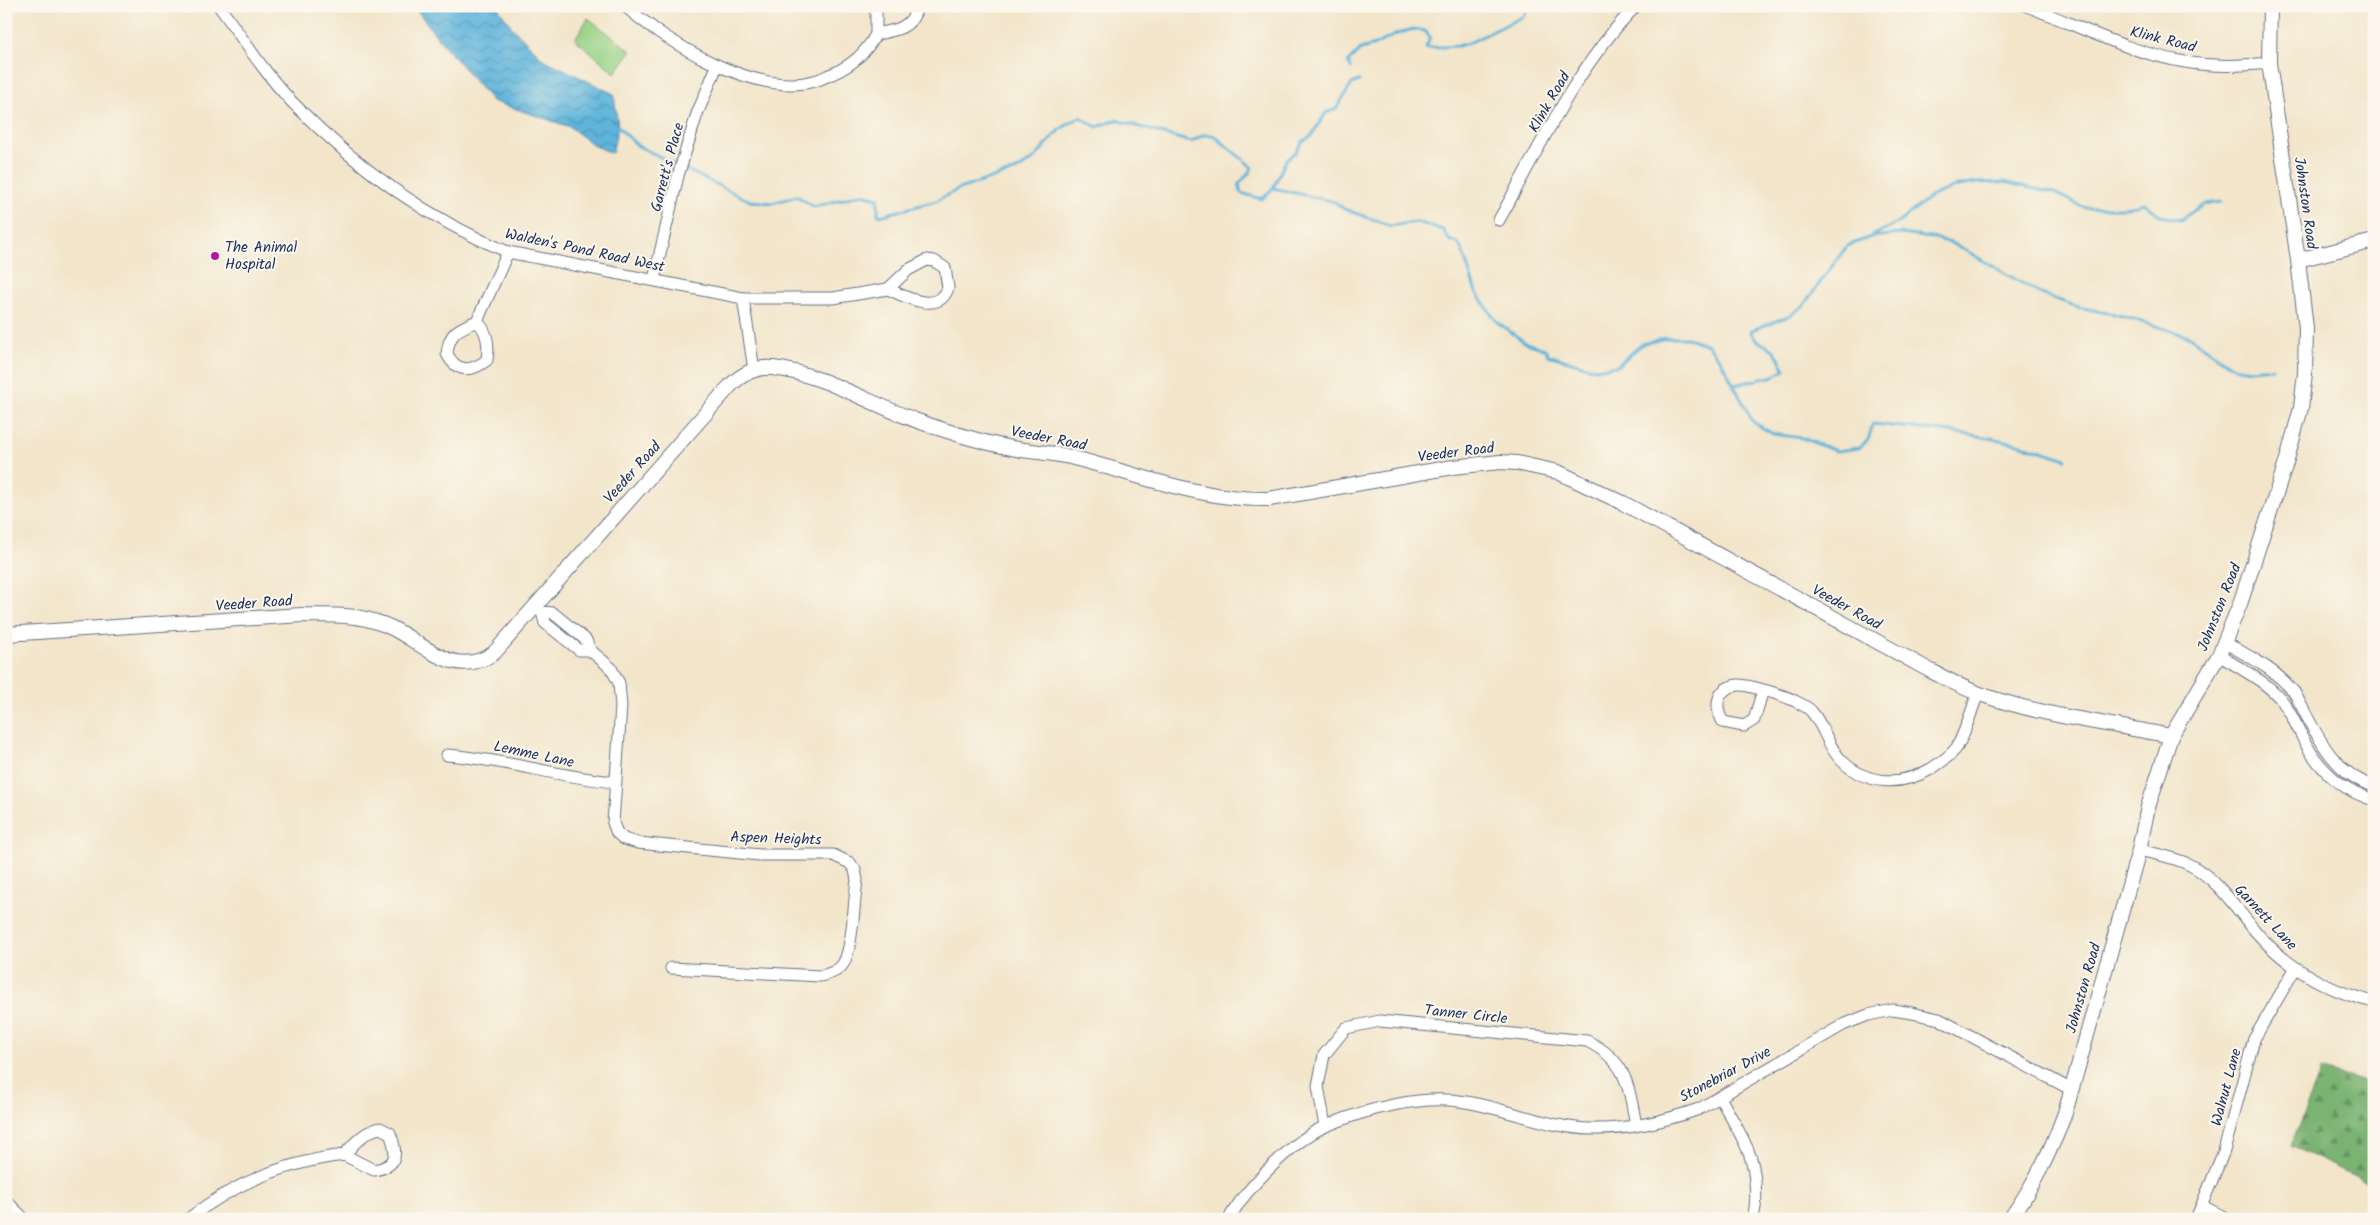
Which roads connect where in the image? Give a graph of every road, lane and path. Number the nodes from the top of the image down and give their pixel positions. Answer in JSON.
{"nodes":[{"id":1,"x":219,"y":6,"type":"edge"},
{"id":2,"x":626,"y":6,"type":"edge"},
{"id":3,"x":876,"y":6,"type":"edge"},
{"id":4,"x":917,"y":6,"type":"edge"},
{"id":5,"x":1636,"y":6,"type":"edge"},
{"id":6,"x":2027,"y":6,"type":"edge"},
{"id":7,"x":2270,"y":6,"type":"edge"},
{"id":8,"x":876,"y":34,"type":"junction"},
{"id":9,"x":2269,"y":63,"type":"junction"},
{"id":10,"x":717,"y":66,"type":"junction"},
{"id":11,"x":1499,"y":220,"type":"dead end"},
{"id":12,"x":2374,"y":241,"type":"edge"},
{"id":13,"x":508,"y":252,"type":"junction"},
{"id":14,"x":2298,"y":260,"type":"junction"},
{"id":15,"x":654,"y":279,"type":"junction"},
{"id":16,"x":888,"y":289,"type":"junction"},
{"id":17,"x":743,"y":298,"type":"junction"},
{"id":18,"x":477,"y":321,"type":"junction"},
{"id":19,"x":754,"y":370,"type":"junction"},
{"id":20,"x":538,"y":609,"type":"junction"},
{"id":21,"x":6,"y":634,"type":"edge"},
{"id":22,"x":2221,"y":648,"type":"junction"},
{"id":23,"x":1763,"y":690,"type":"dead end"},
{"id":24,"x":1978,"y":694,"type":"junction"},
{"id":25,"x":2171,"y":736,"type":"junction"},
{"id":26,"x":2320,"y":739,"type":"junction"},
{"id":27,"x":2308,"y":748,"type":"junction"},
{"id":28,"x":447,"y":755,"type":"dead end"},
{"id":29,"x":614,"y":782,"type":"junction"},
{"id":30,"x":2374,"y":786,"type":"edge"},
{"id":31,"x":2374,"y":800,"type":"edge"},
{"id":32,"x":2139,"y":850,"type":"junction"},
{"id":33,"x":671,"y":968,"type":"dead end"},
{"id":34,"x":2295,"y":969,"type":"junction"},
{"id":35,"x":2374,"y":1002,"type":"edge"},
{"id":36,"x":2072,"y":1090,"type":"junction"},
{"id":37,"x":1720,"y":1097,"type":"junction"},
{"id":38,"x":1636,"y":1125,"type":"junction"},
{"id":39,"x":1325,"y":1126,"type":"junction"},
{"id":40,"x":344,"y":1155,"type":"junction"},
{"id":41,"x":6,"y":1203,"type":"edge"},
{"id":42,"x":2202,"y":1206,"type":"junction"},
{"id":43,"x":22,"y":1219,"type":"edge"},
{"id":44,"x":188,"y":1219,"type":"edge"},
{"id":45,"x":1229,"y":1219,"type":"edge"},
{"id":46,"x":1752,"y":1219,"type":"edge"},
{"id":47,"x":2010,"y":1219,"type":"edge"},
{"id":48,"x":2196,"y":1219,"type":"edge"},
{"id":49,"x":2228,"y":1219,"type":"edge"}],
"edges":[{"from":1,"to":13,"type":"street","name":"Walden's Pond Road West"},
{"from":2,"to":10,"type":"street"},
{"from":3,"to":8,"type":"street"},
{"from":4,"to":8,"type":"street"},
{"from":5,"to":11,"type":"street","name":"Klink Road"},
{"from":6,"to":9,"type":"street","name":"Klink Road"},
{"from":7,"to":9,"type":"street","name":"Johnston Road"},
{"from":8,"to":10,"type":"street"},
{"from":9,"to":14,"type":"street","name":"Johnston Road"},
{"from":10,"to":15,"type":"street","name":"Garrett's Place"},
{"from":12,"to":14,"type":"street"},
{"from":13,"to":15,"type":"street","name":"Walden's Pond Road West"},
{"from":13,"to":18,"type":"street"},
{"from":14,"to":22,"type":"street","name":"Johnston Road"},
{"from":15,"to":17,"type":"street","name":"Walden's Pond Road West"},
{"from":16,"to":16,"type":"street"},
{"from":16,"to":17,"type":"street","name":"Walden's Pond Road West"},
{"from":17,"to":19,"type":"street"},
{"from":18,"to":18,"type":"street"},
{"from":19,"to":20,"type":"street","name":"Veeder Road"},
{"from":19,"to":24,"type":"street","name":"Veeder Road"},
{"from":20,"to":21,"type":"street","name":"Veeder Road"},
{"from":20,"to":29,"type":"street","name":"Aspen Heights"},
{"from":22,"to":25,"type":"street","name":"Johnston Road"},
{"from":22,"to":26,"type":"street"},
{"from":22,"to":27,"type":"street"},
{"from":23,"to":24,"type":"street"},
{"from":24,"to":25,"type":"street","name":"Veeder Road"},
{"from":25,"to":32,"type":"street","name":"Johnston Road"},
{"from":26,"to":27,"type":"street"},
{"from":26,"to":30,"type":"street"},
{"from":27,"to":31,"type":"street"},
{"from":28,"to":29,"type":"street","name":"Lemme Lane"},
{"from":29,"to":33,"type":"street","name":"Aspen Heights"},
{"from":32,"to":34,"type":"street","name":"Garnett Lane"},
{"from":32,"to":36,"type":"street","name":"Johnston Road"},
{"from":34,"to":35,"type":"street","name":"Garnett Lane"},
{"from":34,"to":42,"type":"street","name":"Walnut Lane"},
{"from":36,"to":37,"type":"street","name":"Stonebriar Drive"},
{"from":36,"to":47,"type":"street","name":"Johnston Road"},
{"from":37,"to":38,"type":"street","name":"Stonebriar Drive"},
{"from":37,"to":46,"type":"street"},
{"from":38,"to":39,"type":"street","name":"Stonebriar Drive"},
{"from":38,"to":39,"type":"street","name":"Tanner Circle"},
{"from":39,"to":45,"type":"street","name":"Stonebriar Drive"},
{"from":40,"to":40,"type":"street"},
{"from":40,"to":44,"type":"street"},
{"from":41,"to":43,"type":"street"},
{"from":42,"to":48,"type":"street","name":"Walnut Lane"},
{"from":42,"to":49,"type":"street"}]}
